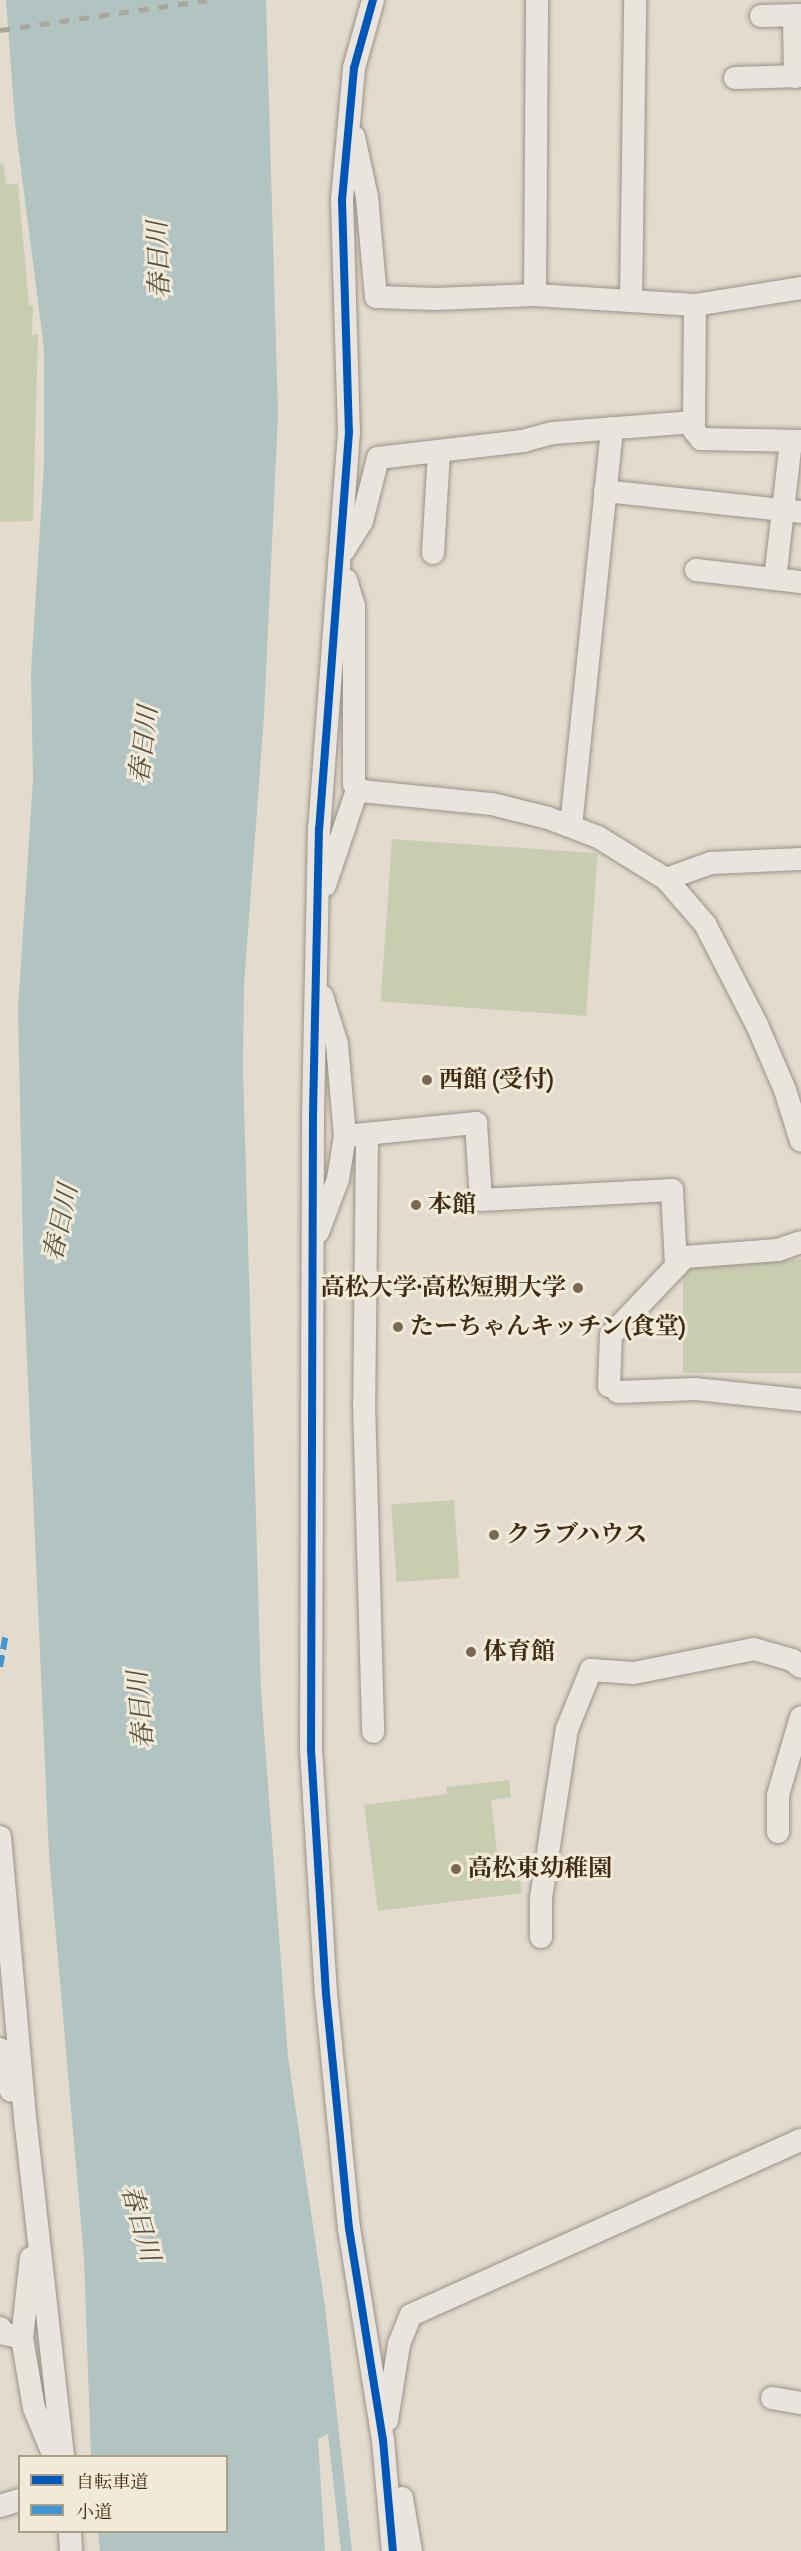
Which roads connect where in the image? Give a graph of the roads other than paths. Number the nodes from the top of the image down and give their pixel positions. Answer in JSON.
{"nodes":[{"id":1,"x":373,"y":0,"type":"edge"},
{"id":2,"x":537,"y":0,"type":"edge"},
{"id":3,"x":635,"y":0,"type":"edge"},
{"id":4,"x":798,"y":15,"type":"edge"},
{"id":5,"x":761,"y":16,"type":"dead end"},
{"id":6,"x":798,"y":77,"type":"edge"},
{"id":7,"x":735,"y":78,"type":"dead end"},
{"id":8,"x":349,"y":116,"type":"junction"},
{"id":9,"x":801,"y":288,"type":"edge"},
{"id":10,"x":535,"y":295,"type":"junction"},
{"id":11,"x":631,"y":301,"type":"junction"},
{"id":12,"x":695,"y":305,"type":"junction"},
{"id":13,"x":694,"y":422,"type":"junction"},
{"id":14,"x":612,"y":428,"type":"junction"},
{"id":15,"x":796,"y":441,"type":"edge"},
{"id":16,"x":440,"y":451,"type":"junction"},
{"id":17,"x":605,"y":491,"type":"junction"},
{"id":18,"x":792,"y":511,"type":"edge"},
{"id":19,"x":433,"y":553,"type":"dead end"},
{"id":20,"x":342,"y":560,"type":"junction"},
{"id":21,"x":696,"y":570,"type":"dead end"},
{"id":22,"x":776,"y":579,"type":"junction"},
{"id":23,"x":801,"y":582,"type":"edge"},
{"id":24,"x":358,"y":787,"type":"junction"},
{"id":25,"x":571,"y":826,"type":"junction"},
{"id":26,"x":801,"y":859,"type":"edge"},
{"id":27,"x":666,"y":879,"type":"junction"},
{"id":28,"x":318,"y":906,"type":"junction"},
{"id":29,"x":316,"y":977,"type":"junction"},
{"id":30,"x":356,"y":1136,"type":"junction"},
{"id":31,"x":801,"y":1142,"type":"edge"},
{"id":32,"x":801,"y":1242,"type":"edge"},
{"id":33,"x":312,"y":1249,"type":"junction"},
{"id":34,"x":676,"y":1266,"type":"junction"},
{"id":35,"x":801,"y":1400,"type":"edge"},
{"id":36,"x":801,"y":1667,"type":"edge"},
{"id":37,"x":801,"y":1717,"type":"edge"},
{"id":38,"x":373,"y":1732,"type":"dead end"},
{"id":39,"x":778,"y":1833,"type":"dead end"},
{"id":40,"x":0,"y":1838,"type":"edge"},
{"id":41,"x":0,"y":1844,"type":"edge"},
{"id":42,"x":541,"y":1937,"type":"dead end"},
{"id":43,"x":0,"y":2049,"type":"edge"},
{"id":44,"x":26,"y":2126,"type":"junction"},
{"id":45,"x":801,"y":2140,"type":"edge"},
{"id":46,"x":36,"y":2221,"type":"junction"},
{"id":47,"x":0,"y":2328,"type":"edge"},
{"id":48,"x":22,"y":2338,"type":"junction"},
{"id":49,"x":772,"y":2398,"type":"dead end"},
{"id":50,"x":801,"y":2403,"type":"edge"},
{"id":51,"x":384,"y":2440,"type":"junction"},
{"id":52,"x":53,"y":2455,"type":"edge"},
{"id":53,"x":63,"y":2455,"type":"edge"},
{"id":54,"x":387,"y":2467,"type":"junction"},
{"id":55,"x":18,"y":2501,"type":"edge"},
{"id":56,"x":0,"y":2506,"type":"edge"},
{"id":57,"x":70,"y":2533,"type":"edge"},
{"id":58,"x":71,"y":2551,"type":"edge"},
{"id":59,"x":393,"y":2551,"type":"edge"},
{"id":60,"x":411,"y":2551,"type":"edge"}],
"edges":[{"from":1,"to":8,"type":"street"},
{"from":2,"to":10,"type":"street"},
{"from":3,"to":11,"type":"street"},
{"from":4,"to":5,"type":"street"},
{"from":4,"to":6,"type":"street"},
{"from":6,"to":7,"type":"street"},
{"from":8,"to":10,"type":"street"},
{"from":8,"to":20,"type":"street"},
{"from":9,"to":12,"type":"street"},
{"from":10,"to":11,"type":"street"},
{"from":11,"to":12,"type":"street"},
{"from":12,"to":13,"type":"street"},
{"from":13,"to":14,"type":"street"},
{"from":13,"to":15,"type":"street"},
{"from":14,"to":16,"type":"street"},
{"from":14,"to":17,"type":"street"},
{"from":15,"to":18,"type":"street"},
{"from":16,"to":19,"type":"street"},
{"from":16,"to":20,"type":"street"},
{"from":17,"to":18,"type":"street"},
{"from":17,"to":25,"type":"street"},
{"from":18,"to":22,"type":"street"},
{"from":20,"to":24,"type":"street"},
{"from":20,"to":28,"type":"street"},
{"from":21,"to":22,"type":"street"},
{"from":22,"to":23,"type":"street"},
{"from":24,"to":25,"type":"street"},
{"from":24,"to":28,"type":"street"},
{"from":25,"to":27,"type":"street"},
{"from":26,"to":27,"type":"street"},
{"from":27,"to":31,"type":"street"},
{"from":28,"to":29,"type":"street"},
{"from":29,"to":30,"type":"street"},
{"from":29,"to":33,"type":"street"},
{"from":30,"to":33,"type":"street"},
{"from":30,"to":34,"type":"street"},
{"from":30,"to":38,"type":"street"},
{"from":32,"to":34,"type":"street"},
{"from":33,"to":51,"type":"street"},
{"from":34,"to":35,"type":"street"},
{"from":36,"to":42,"type":"street"},
{"from":37,"to":39,"type":"street"},
{"from":40,"to":41,"type":"street"},
{"from":41,"to":44,"type":"street"},
{"from":43,"to":44,"type":"street"},
{"from":44,"to":46,"type":"street"},
{"from":45,"to":51,"type":"street"},
{"from":46,"to":48,"type":"street"},
{"from":46,"to":53,"type":"street"},
{"from":47,"to":48,"type":"street"},
{"from":48,"to":52,"type":"street"},
{"from":49,"to":50,"type":"street"},
{"from":51,"to":54,"type":"street"},
{"from":54,"to":59,"type":"street"},
{"from":54,"to":60,"type":"street"},
{"from":55,"to":56,"type":"street"},
{"from":57,"to":58,"type":"street"}]}
